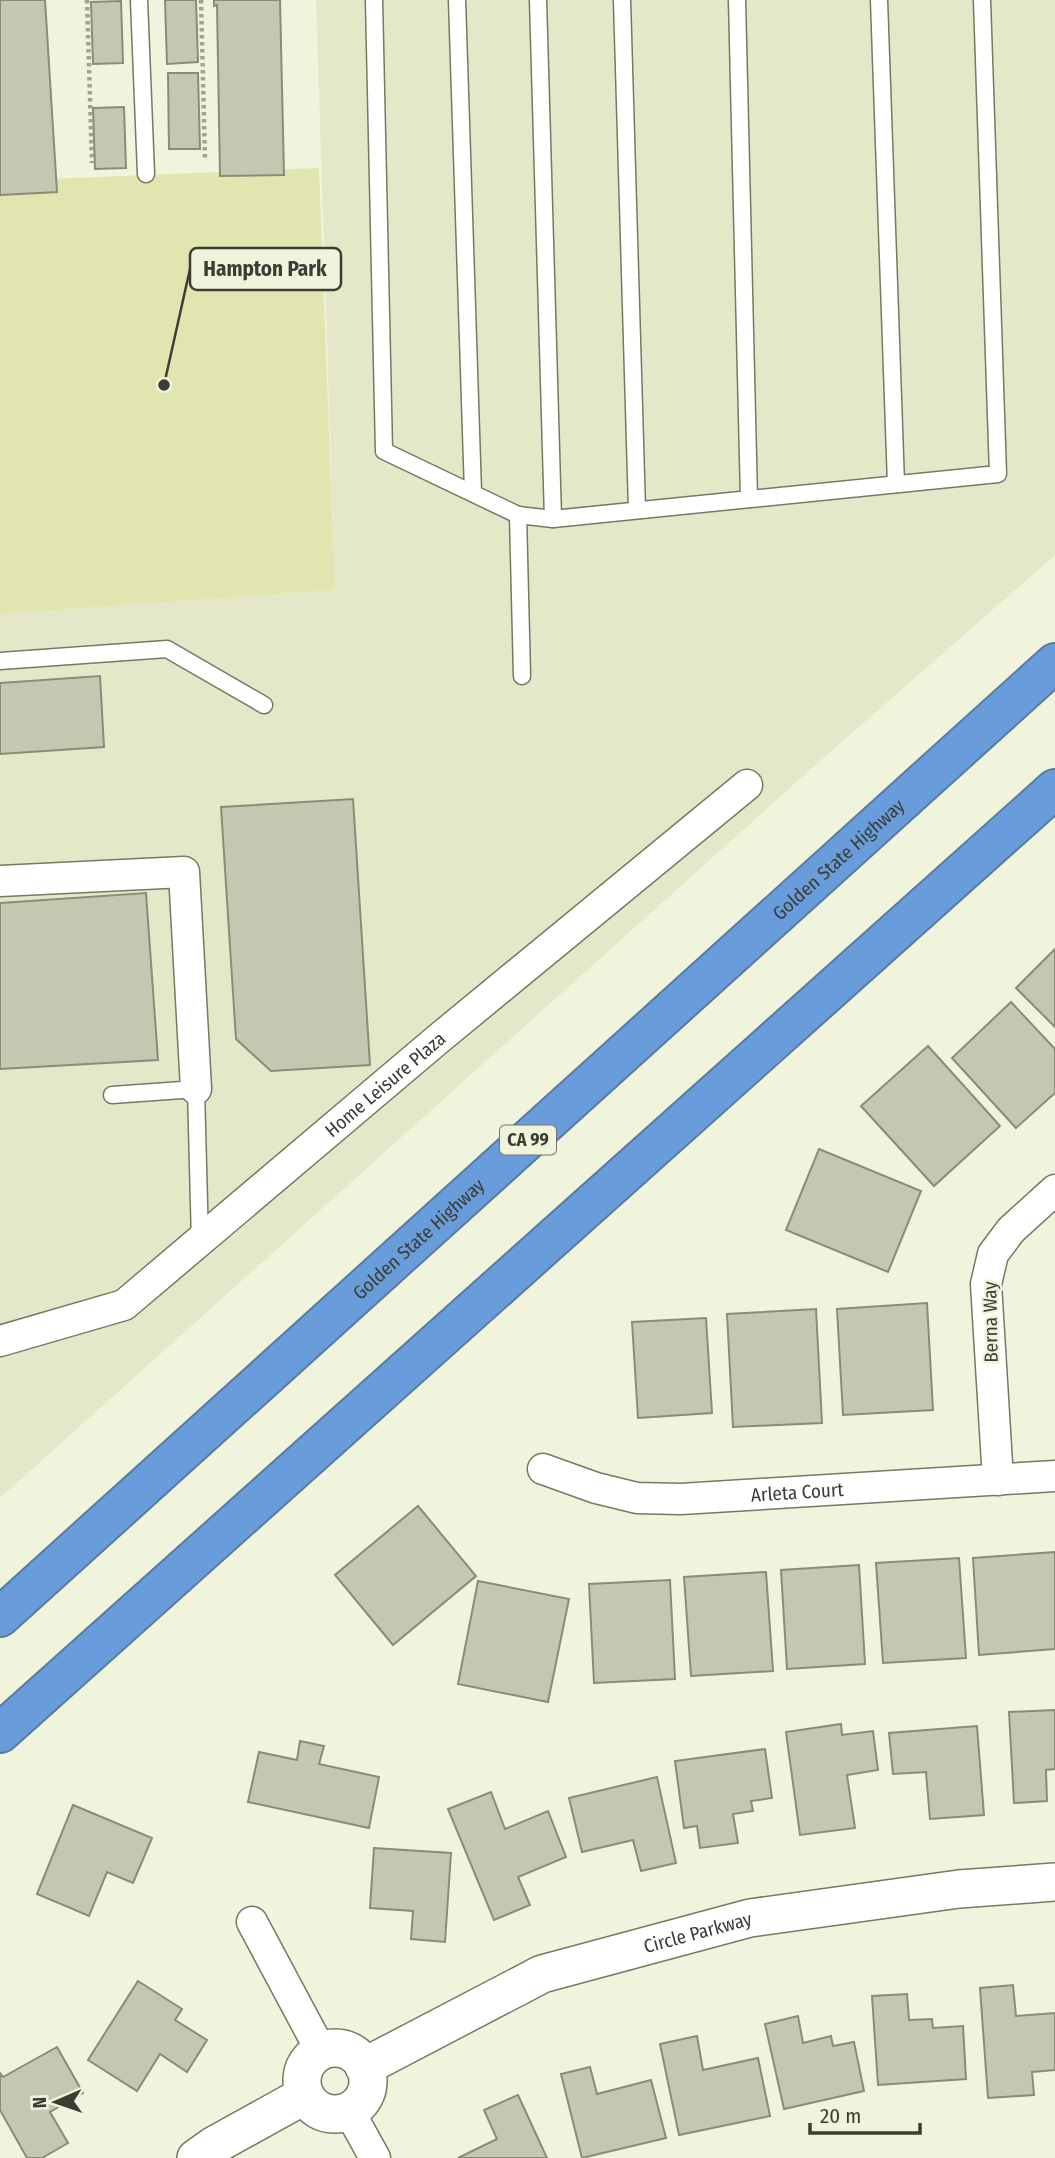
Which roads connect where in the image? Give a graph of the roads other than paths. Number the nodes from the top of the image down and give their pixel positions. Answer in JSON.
{"nodes":[{"id":1,"x":139,"y":0,"type":"edge"},
{"id":2,"x":374,"y":0,"type":"edge"},
{"id":3,"x":457,"y":0,"type":"edge"},
{"id":4,"x":538,"y":0,"type":"edge"},
{"id":5,"x":622,"y":0,"type":"edge"},
{"id":6,"x":737,"y":0,"type":"edge"},
{"id":7,"x":879,"y":0,"type":"edge"},
{"id":8,"x":982,"y":0,"type":"edge"},
{"id":9,"x":146,"y":174,"type":"dead end"},
{"id":10,"x":896,"y":484,"type":"junction"},
{"id":11,"x":473,"y":492,"type":"junction"},
{"id":12,"x":750,"y":499,"type":"junction"},
{"id":13,"x":637,"y":510,"type":"junction"},
{"id":14,"x":518,"y":515,"type":"junction"},
{"id":15,"x":554,"y":519,"type":"junction"},
{"id":16,"x":0,"y":662,"type":"edge"},
{"id":17,"x":1055,"y":663,"type":"edge"},
{"id":18,"x":522,"y":676,"type":"dead end"},
{"id":19,"x":264,"y":705,"type":"dead end"},
{"id":20,"x":747,"y":785,"type":"dead end"},
{"id":21,"x":1055,"y":789,"type":"edge"},
{"id":22,"x":0,"y":881,"type":"edge"},
{"id":23,"x":196,"y":1089,"type":"junction"},
{"id":24,"x":112,"y":1095,"type":"dead end"},
{"id":25,"x":1055,"y":1190,"type":"edge"},
{"id":26,"x":200,"y":1242,"type":"junction"},
{"id":27,"x":0,"y":1341,"type":"edge"},
{"id":28,"x":542,"y":1469,"type":"dead end"},
{"id":29,"x":1055,"y":1476,"type":"edge"},
{"id":30,"x":998,"y":1480,"type":"junction"},
{"id":31,"x":0,"y":1617,"type":"edge"},
{"id":32,"x":0,"y":1733,"type":"edge"},
{"id":33,"x":1055,"y":1882,"type":"edge"},
{"id":34,"x":252,"y":1922,"type":"dead end"},
{"id":35,"x":321,"y":2051,"type":"junction"},
{"id":36,"x":364,"y":2067,"type":"junction"},
{"id":37,"x":305,"y":2095,"type":"junction"},
{"id":38,"x":349,"y":2110,"type":"junction"},
{"id":39,"x":195,"y":2158,"type":"edge"},
{"id":40,"x":375,"y":2158,"type":"edge"}],
"edges":[{"from":1,"to":9,"type":"lane"},
{"from":2,"to":11,"type":"lane"},
{"from":3,"to":11,"type":"lane"},
{"from":4,"to":15,"type":"lane"},
{"from":5,"to":13,"type":"lane"},
{"from":6,"to":12,"type":"lane"},
{"from":7,"to":10,"type":"lane"},
{"from":8,"to":10,"type":"lane"},
{"from":10,"to":12,"type":"lane"},
{"from":11,"to":14,"type":"lane"},
{"from":12,"to":13,"type":"lane"},
{"from":13,"to":15,"type":"lane"},
{"from":14,"to":15,"type":"lane"},
{"from":14,"to":18,"type":"lane"},
{"from":16,"to":19,"type":"lane"},
{"from":17,"to":31,"type":"highway","name":"Golden State Highway","number":"CA 99"},
{"from":20,"to":26,"type":"street","name":"Home Leisure Plaza"},
{"from":21,"to":32,"type":"highway"},
{"from":22,"to":23,"type":"street"},
{"from":23,"to":24,"type":"lane"},
{"from":23,"to":26,"type":"lane"},
{"from":25,"to":30,"type":"street","name":"Berna Way"},
{"from":26,"to":27,"type":"street","name":"Home Leisure Plaza"},
{"from":28,"to":30,"type":"street","name":"Arleta Court"},
{"from":29,"to":30,"type":"street","name":"Arleta Court"},
{"from":33,"to":36,"type":"street","name":"Circle Parkway"},
{"from":34,"to":35,"type":"street"},
{"from":35,"to":36,"type":"street"},
{"from":35,"to":37,"type":"street"},
{"from":36,"to":38,"type":"street"},
{"from":37,"to":38,"type":"street"},
{"from":37,"to":39,"type":"street"},
{"from":38,"to":40,"type":"street"}]}
